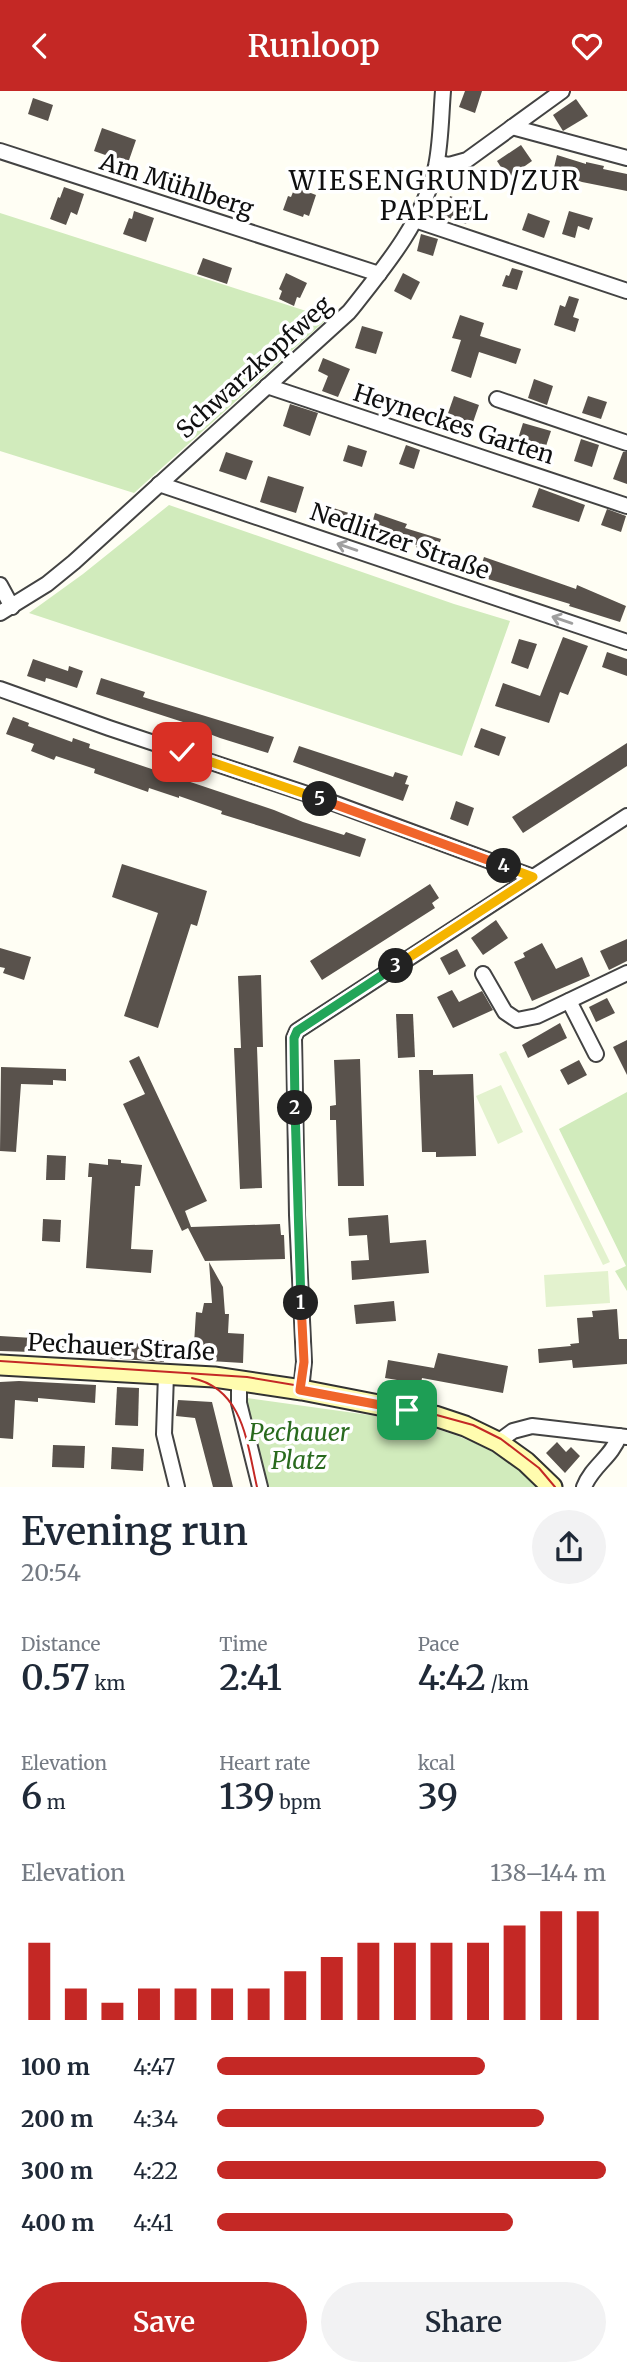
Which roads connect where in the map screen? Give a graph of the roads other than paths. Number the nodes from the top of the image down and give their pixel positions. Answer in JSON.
{"nodes":[{"id":1,"x":443,"y":91,"type":"edge"},
{"id":2,"x":562,"y":91,"type":"edge"},
{"id":3,"x":512,"y":127,"type":"junction"},
{"id":4,"x":0,"y":151,"type":"edge"},
{"id":5,"x":627,"y":158,"type":"edge"},
{"id":6,"x":437,"y":163,"type":"junction"},
{"id":7,"x":415,"y":220,"type":"junction"},
{"id":8,"x":379,"y":274,"type":"junction"},
{"id":9,"x":627,"y":291,"type":"edge"},
{"id":10,"x":267,"y":386,"type":"junction"},
{"id":11,"x":497,"y":399,"type":"dead end"},
{"id":12,"x":627,"y":443,"type":"edge"},
{"id":13,"x":159,"y":484,"type":"junction"},
{"id":14,"x":627,"y":506,"type":"edge"},
{"id":15,"x":0,"y":585,"type":"edge"},
{"id":16,"x":6,"y":610,"type":"edge"},
{"id":17,"x":627,"y":642,"type":"edge"},
{"id":18,"x":0,"y":688,"type":"edge"},
{"id":19,"x":627,"y":816,"type":"edge"},
{"id":20,"x":533,"y":877,"type":"junction"},
{"id":21,"x":627,"y":973,"type":"edge"},
{"id":22,"x":483,"y":974,"type":"dead end"},
{"id":23,"x":569,"y":1001,"type":"junction"},
{"id":24,"x":596,"y":1054,"type":"dead end"},
{"id":25,"x":0,"y":1364,"type":"edge"},
{"id":26,"x":166,"y":1374,"type":"junction"},
{"id":27,"x":239,"y":1380,"type":"junction"},
{"id":28,"x":300,"y":1390,"type":"junction"},
{"id":29,"x":623,"y":1437,"type":"edge"},
{"id":30,"x":498,"y":1442,"type":"junction"},
{"id":31,"x":177,"y":1487,"type":"edge"},
{"id":32,"x":260,"y":1487,"type":"edge"},
{"id":33,"x":552,"y":1487,"type":"edge"},
{"id":34,"x":584,"y":1487,"type":"edge"}],
"edges":[{"from":1,"to":6,"type":"street","name":"Schwarzkopfweg"},
{"from":2,"to":3,"type":"street"},
{"from":3,"to":5,"type":"street"},
{"from":3,"to":6,"type":"street"},
{"from":4,"to":8,"type":"street","name":"Am Mühlberg"},
{"from":6,"to":7,"type":"street","name":"Schwarzkopfweg"},
{"from":7,"to":8,"type":"street","name":"Schwarzkopfweg"},
{"from":7,"to":9,"type":"street"},
{"from":8,"to":10,"type":"street","name":"Schwarzkopfweg"},
{"from":10,"to":13,"type":"street","name":"Schwarzkopfweg"},
{"from":10,"to":14,"type":"street","name":"Heyneckes Garten"},
{"from":11,"to":12,"type":"street"},
{"from":13,"to":16,"type":"street","name":"Schwarzkopfweg"},
{"from":17,"to":13,"type":"street","name":"Nedlitzer Straße","one_way":true},
{"from":15,"to":16,"type":"street"},
{"from":18,"to":20,"type":"street"},
{"from":19,"to":20,"type":"street"},
{"from":20,"to":28,"type":"street"},
{"from":21,"to":23,"type":"street"},
{"from":22,"to":23,"type":"street"},
{"from":23,"to":24,"type":"street"},
{"from":25,"to":26,"type":"main road","name":"Pechauer Straße"},
{"from":26,"to":27,"type":"main road","name":"Pechauer Straße"},
{"from":26,"to":31,"type":"street"},
{"from":27,"to":28,"type":"main road"},
{"from":27,"to":32,"type":"street"},
{"from":28,"to":30,"type":"main road"},
{"from":29,"to":30,"type":"street"},
{"from":29,"to":34,"type":"street"},
{"from":30,"to":33,"type":"main road"}]}
